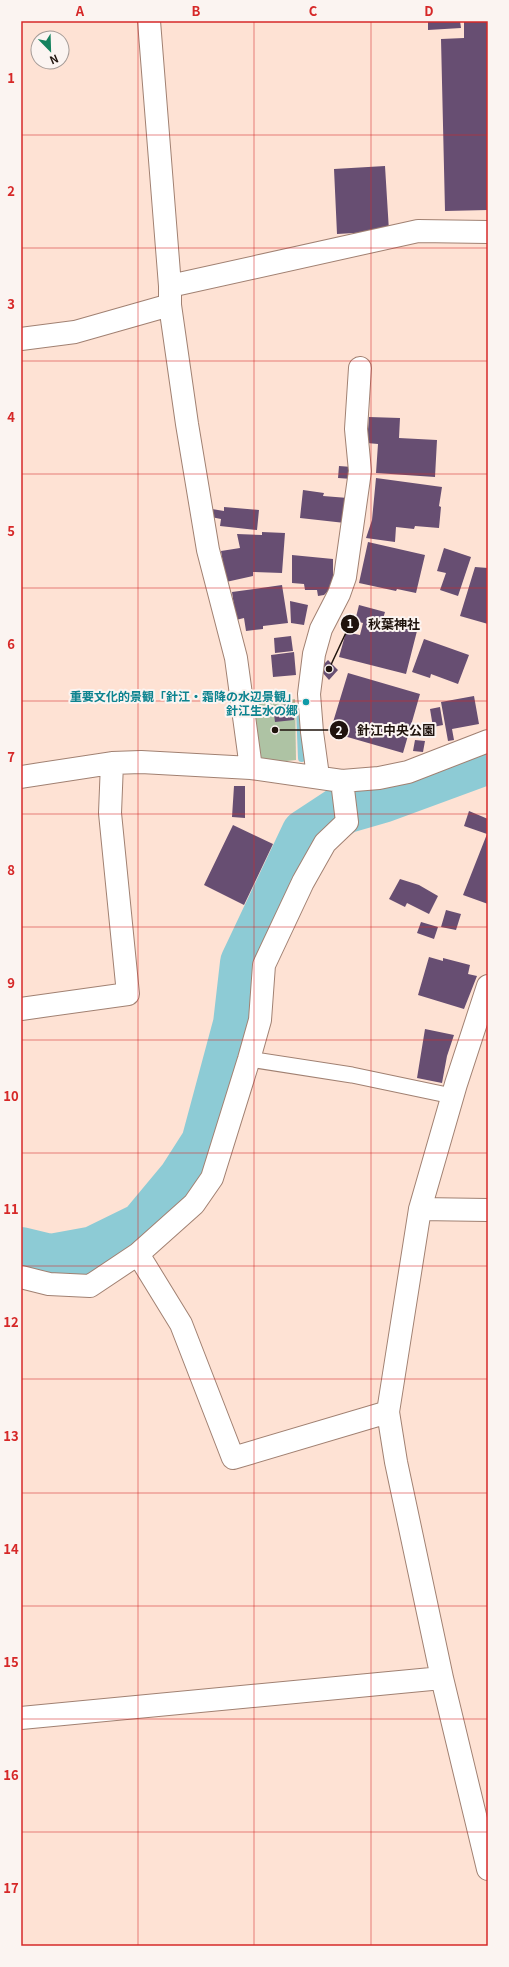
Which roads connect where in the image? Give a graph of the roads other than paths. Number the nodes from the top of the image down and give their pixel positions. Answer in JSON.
{"nodes":[{"id":1,"x":149,"y":21,"type":"edge"},
{"id":2,"x":488,"y":232,"type":"edge"},
{"id":3,"x":170,"y":296,"type":"junction"},
{"id":4,"x":21,"y":339,"type":"edge"},
{"id":5,"x":360,"y":368,"type":"dead end"},
{"id":6,"x":488,"y":741,"type":"edge"},
{"id":7,"x":112,"y":762,"type":"junction"},
{"id":8,"x":251,"y":768,"type":"junction"},
{"id":9,"x":318,"y":776,"type":"junction"},
{"id":10,"x":21,"y":777,"type":"edge"},
{"id":11,"x":344,"y":798,"type":"junction"},
{"id":12,"x":488,"y":986,"type":"edge"},
{"id":13,"x":21,"y":1009,"type":"edge"},
{"id":14,"x":248,"y":1059,"type":"junction"},
{"id":15,"x":452,"y":1096,"type":"junction"},
{"id":16,"x":420,"y":1209,"type":"junction"},
{"id":17,"x":488,"y":1210,"type":"edge"},
{"id":18,"x":138,"y":1254,"type":"junction"},
{"id":19,"x":21,"y":1278,"type":"edge"},
{"id":20,"x":388,"y":1412,"type":"junction"},
{"id":21,"x":442,"y":1678,"type":"junction"},
{"id":22,"x":21,"y":1718,"type":"edge"},
{"id":23,"x":488,"y":1869,"type":"edge"}],
"edges":[{"from":1,"to":3,"type":"street"},
{"from":2,"to":3,"type":"street"},
{"from":3,"to":4,"type":"street"},
{"from":3,"to":8,"type":"street"},
{"from":5,"to":9,"type":"street"},
{"from":6,"to":11,"type":"street"},
{"from":7,"to":8,"type":"street"},
{"from":7,"to":10,"type":"street"},
{"from":7,"to":13,"type":"street"},
{"from":8,"to":9,"type":"street"},
{"from":9,"to":11,"type":"street"},
{"from":11,"to":14,"type":"street"},
{"from":12,"to":15,"type":"street"},
{"from":14,"to":15,"type":"lane"},
{"from":14,"to":18,"type":"street"},
{"from":15,"to":16,"type":"street"},
{"from":16,"to":17,"type":"street"},
{"from":16,"to":20,"type":"street"},
{"from":18,"to":19,"type":"street"},
{"from":18,"to":20,"type":"street"},
{"from":20,"to":21,"type":"street"},
{"from":21,"to":22,"type":"street"},
{"from":21,"to":23,"type":"street"}]}
